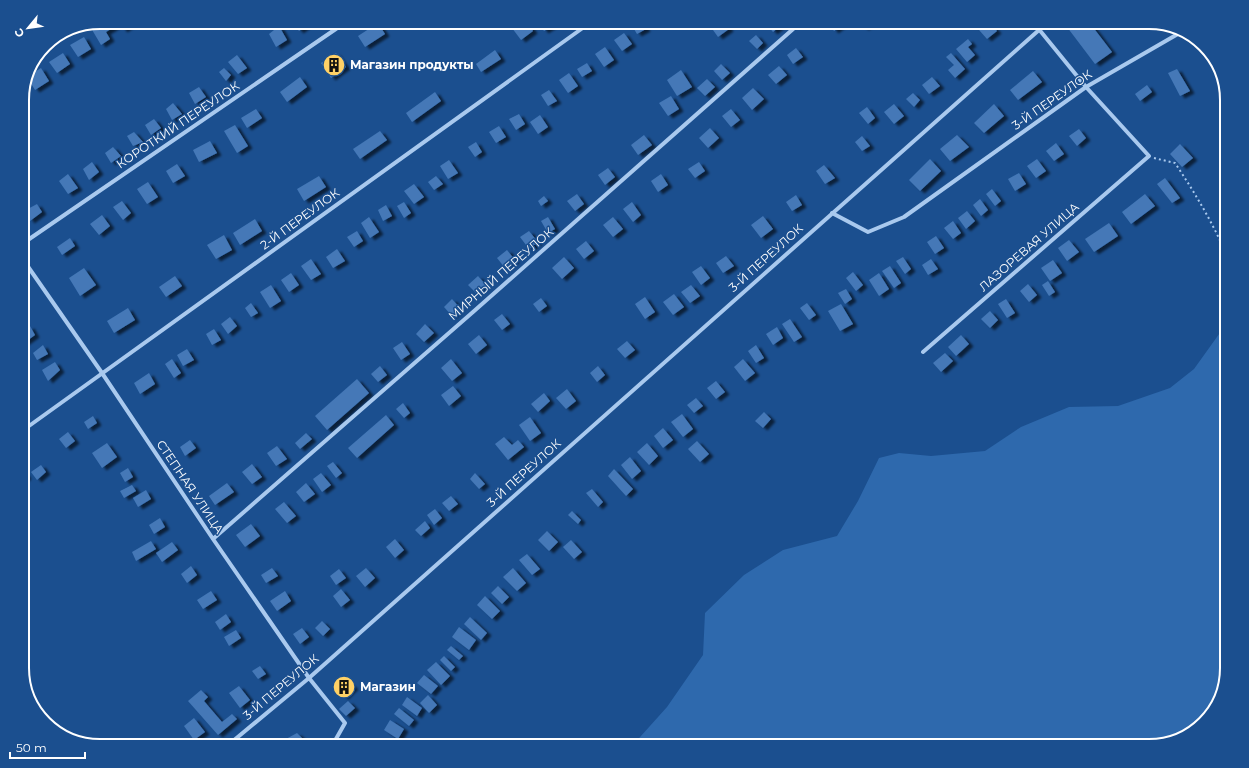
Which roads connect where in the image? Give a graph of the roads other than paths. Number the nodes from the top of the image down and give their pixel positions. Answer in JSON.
{"nodes":[{"id":1,"x":337,"y":29,"type":"edge"},
{"id":2,"x":580,"y":29,"type":"edge"},
{"id":3,"x":793,"y":29,"type":"edge"},
{"id":4,"x":1039,"y":30,"type":"joint"},
{"id":5,"x":1177,"y":35,"type":"edge"},
{"id":6,"x":1086,"y":87,"type":"junction"},
{"id":7,"x":832,"y":213,"type":"junction"},
{"id":8,"x":29,"y":239,"type":"edge"},
{"id":9,"x":29,"y":268,"type":"edge"},
{"id":10,"x":923,"y":352,"type":"dead end"},
{"id":11,"x":102,"y":373,"type":"junction"},
{"id":12,"x":29,"y":427,"type":"edge"},
{"id":13,"x":213,"y":539,"type":"junction"},
{"id":14,"x":309,"y":678,"type":"junction"},
{"id":15,"x":235,"y":739,"type":"edge"},
{"id":16,"x":336,"y":739,"type":"edge"}],
"edges":[{"from":1,"to":8,"type":"street","name":"КОРОТКИЙ ПЕРЕУЛОК"},
{"from":2,"to":11,"type":"street","name":"2-Й ПЕРЕУЛОК"},
{"from":3,"to":13,"type":"street","name":"МИРНЫЙ ПЕРЕУЛОК"},
{"from":4,"to":6,"type":"street"},
{"from":4,"to":7,"type":"street","name":"3-Й ПЕРЕУЛОК"},
{"from":5,"to":6,"type":"street","name":"3-Й ПЕРЕУЛОК"},
{"from":6,"to":7,"type":"street","name":"3-Й ПЕРЕУЛОК"},
{"from":6,"to":10,"type":"street","name":"ЛАЗОРЕВАЯ УЛИЦА"},
{"from":7,"to":14,"type":"street","name":"3-Й ПЕРЕУЛОК"},
{"from":9,"to":11,"type":"street","name":"СТЕПНАЯ УЛИЦА"},
{"from":11,"to":12,"type":"street","name":"2-Й ПЕРЕУЛОК"},
{"from":11,"to":13,"type":"street","name":"СТЕПНАЯ УЛИЦА"},
{"from":13,"to":14,"type":"street","name":"СТЕПНАЯ УЛИЦА"},
{"from":14,"to":15,"type":"street","name":"3-Й ПЕРЕУЛОК"},
{"from":14,"to":16,"type":"street","name":"СТЕПНАЯ УЛИЦА"}]}
